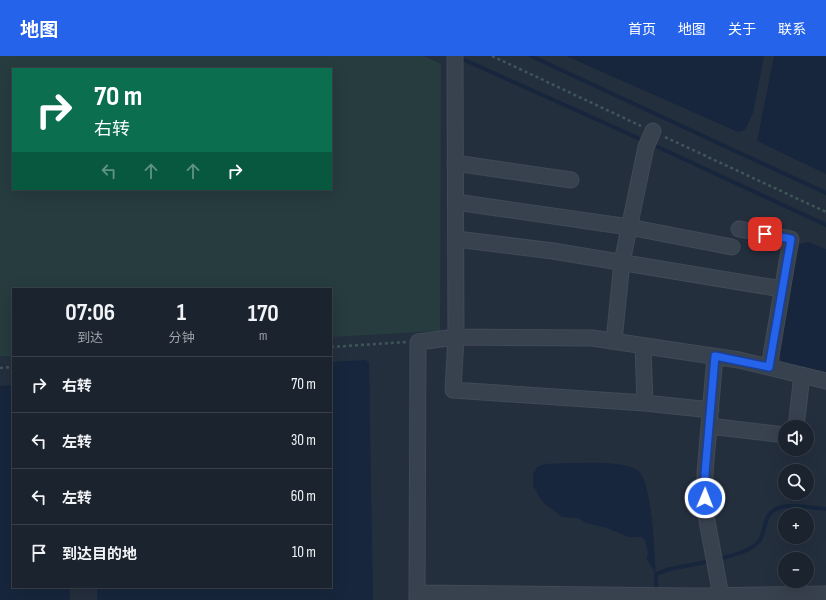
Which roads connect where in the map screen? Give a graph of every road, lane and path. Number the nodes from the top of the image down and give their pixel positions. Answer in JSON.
{"nodes":[{"id":1,"x":455,"y":59,"type":"edge"},
{"id":2,"x":653,"y":131,"type":"dead end"},
{"id":3,"x":455,"y":163,"type":"junction"},
{"id":4,"x":571,"y":180,"type":"dead end"},
{"id":5,"x":456,"y":202,"type":"junction"},
{"id":6,"x":629,"y":227,"type":"junction"},
{"id":7,"x":739,"y":229,"type":"dead end"},
{"id":8,"x":456,"y":239,"type":"junction"},
{"id":9,"x":732,"y":247,"type":"dead end"},
{"id":10,"x":622,"y":262,"type":"junction"},
{"id":11,"x":782,"y":289,"type":"junction"},
{"id":12,"x":456,"y":337,"type":"junction"},
{"id":13,"x":614,"y":341,"type":"junction"},
{"id":14,"x":418,"y":342,"type":"junction"},
{"id":15,"x":643,"y":346,"type":"junction"},
{"id":16,"x":332,"y":347,"type":"edge"},
{"id":17,"x":715,"y":356,"type":"junction"},
{"id":18,"x":12,"y":367,"type":"edge"},
{"id":19,"x":769,"y":367,"type":"junction"},
{"id":20,"x":0,"y":368,"type":"edge"},
{"id":21,"x":802,"y":375,"type":"junction"},
{"id":22,"x":826,"y":381,"type":"edge"},
{"id":23,"x":645,"y":403,"type":"junction"},
{"id":24,"x":711,"y":410,"type":"junction"},
{"id":25,"x":797,"y":420,"type":"edge"},
{"id":26,"x":709,"y":426,"type":"junction"},
{"id":27,"x":778,"y":434,"type":"edge"},
{"id":28,"x":826,"y":594,"type":"edge"},
{"id":29,"x":418,"y":596,"type":"edge"},
{"id":30,"x":721,"y":596,"type":"junction"}],
"edges":[{"from":1,"to":3,"type":"street"},
{"from":2,"to":6,"type":"street"},
{"from":3,"to":4,"type":"street"},
{"from":3,"to":5,"type":"street"},
{"from":5,"to":6,"type":"street"},
{"from":5,"to":8,"type":"street"},
{"from":6,"to":9,"type":"street"},
{"from":6,"to":10,"type":"street"},
{"from":7,"to":11,"type":"street"},
{"from":8,"to":10,"type":"street"},
{"from":8,"to":12,"type":"street"},
{"from":10,"to":11,"type":"street"},
{"from":10,"to":13,"type":"street"},
{"from":11,"to":19,"type":"street"},
{"from":12,"to":13,"type":"street"},
{"from":12,"to":14,"type":"street"},
{"from":12,"to":23,"type":"street"},
{"from":13,"to":15,"type":"street"},
{"from":14,"to":16,"type":"path"},
{"from":14,"to":29,"type":"street"},
{"from":15,"to":17,"type":"street"},
{"from":15,"to":23,"type":"street"},
{"from":17,"to":19,"type":"street"},
{"from":17,"to":24,"type":"street"},
{"from":18,"to":20,"type":"path"},
{"from":19,"to":21,"type":"street"},
{"from":21,"to":22,"type":"street"},
{"from":21,"to":25,"type":"street"},
{"from":23,"to":24,"type":"street"},
{"from":24,"to":26,"type":"street"},
{"from":26,"to":27,"type":"street"},
{"from":26,"to":30,"type":"street"},
{"from":28,"to":30,"type":"street"},
{"from":29,"to":30,"type":"street"}]}
